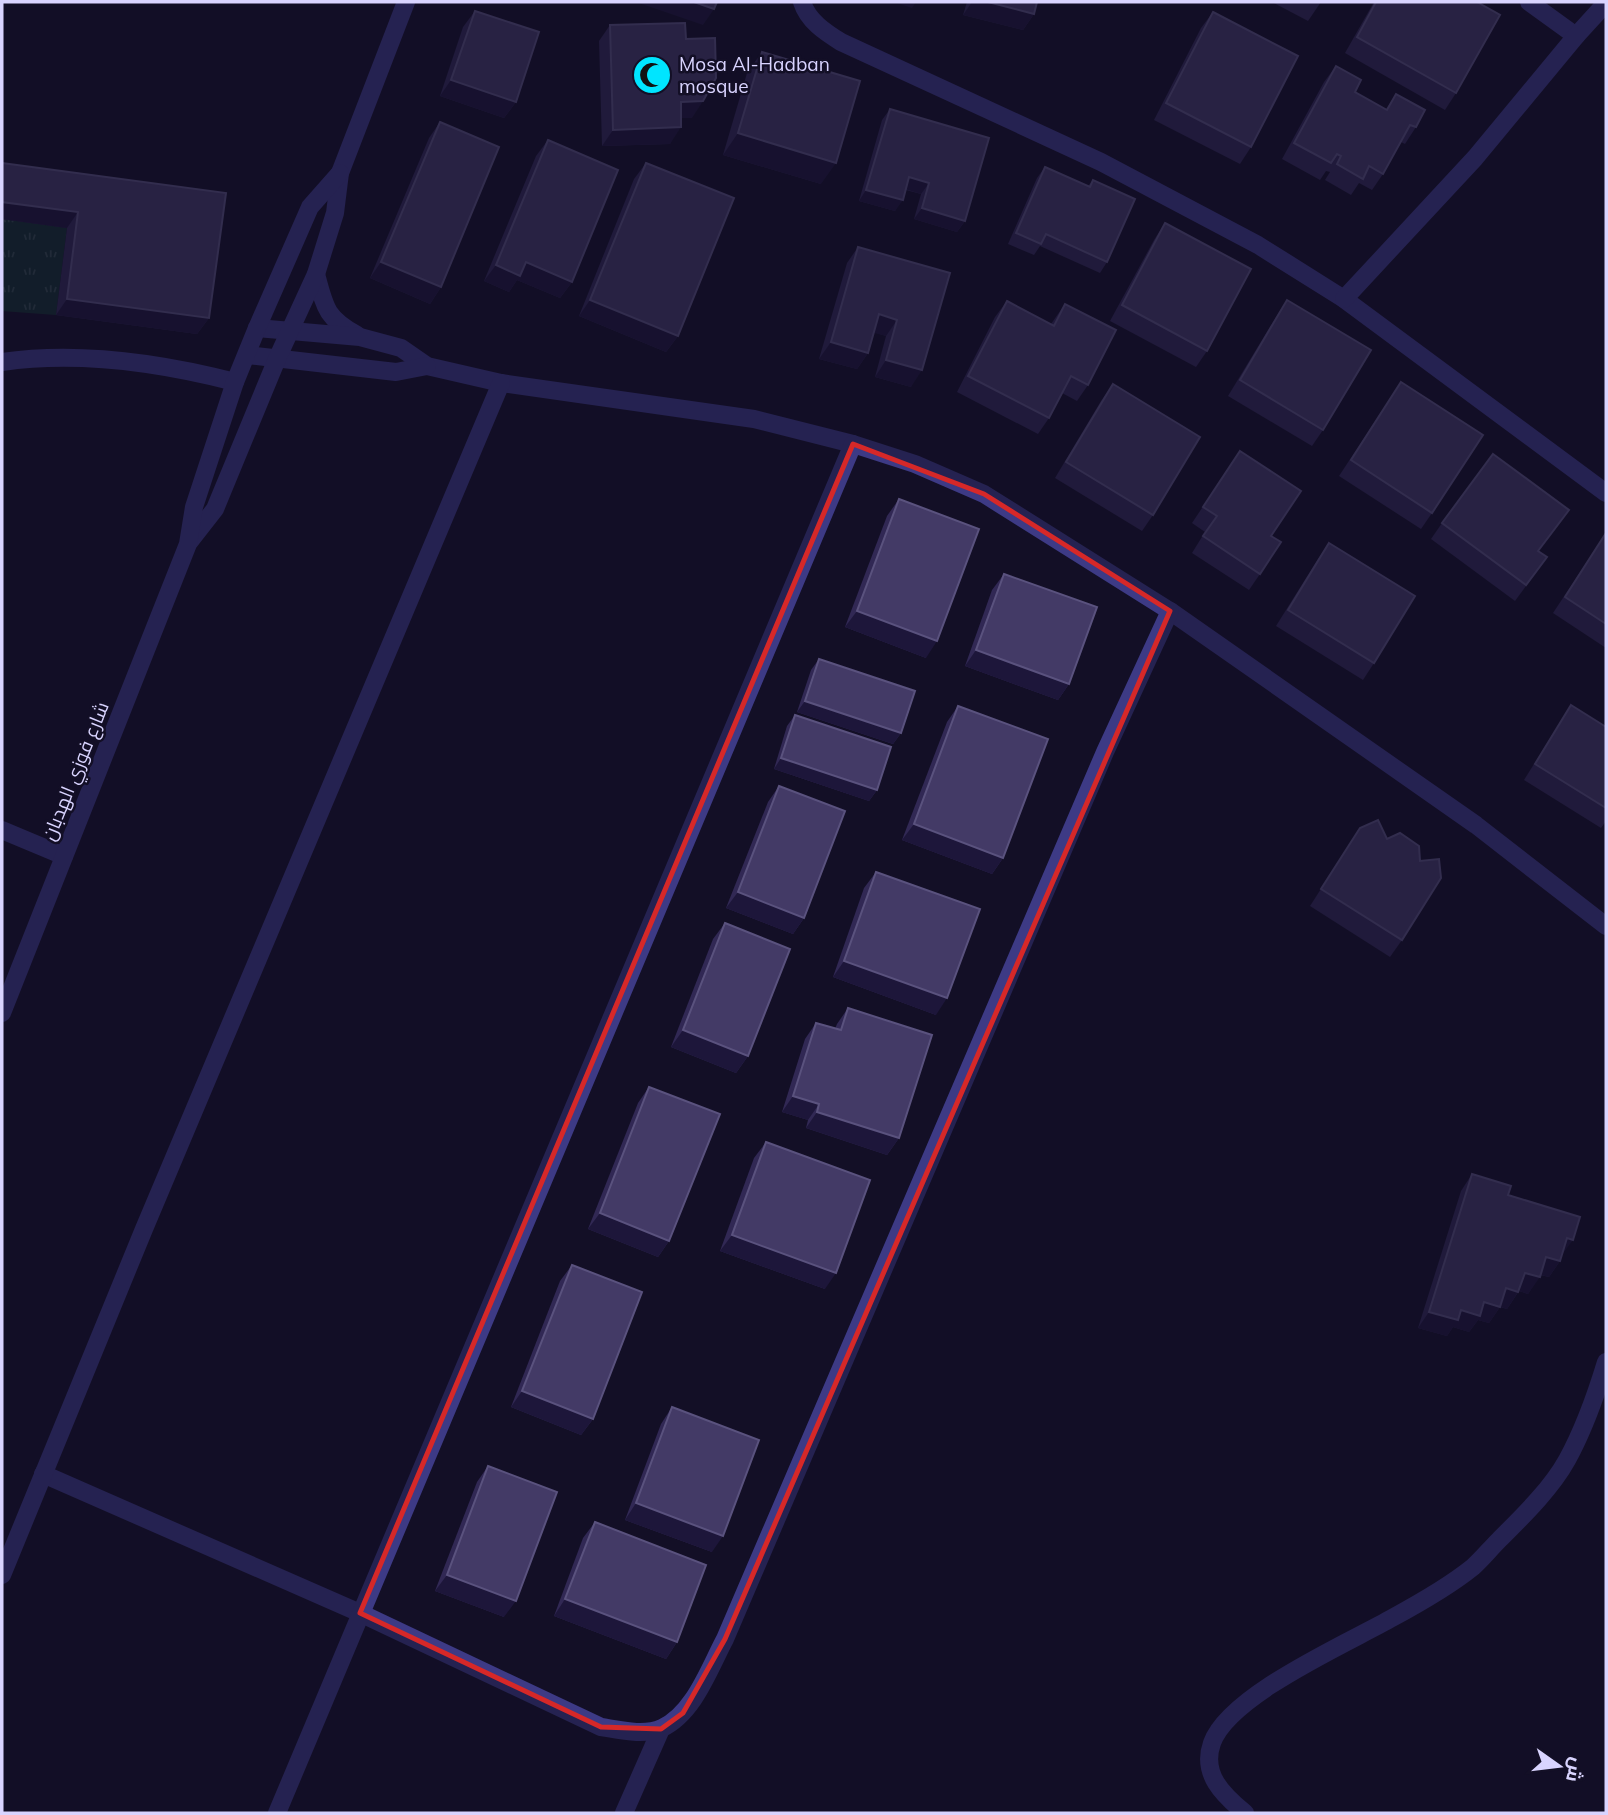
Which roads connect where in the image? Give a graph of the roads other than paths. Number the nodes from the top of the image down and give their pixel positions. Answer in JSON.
{"nodes":[{"id":1,"x":406,"y":2,"type":"edge"},
{"id":2,"x":802,"y":2,"type":"edge"},
{"id":3,"x":1530,"y":2,"type":"edge"},
{"id":4,"x":1606,"y":3,"type":"edge"},
{"id":5,"x":1576,"y":36,"type":"junction"},
{"id":6,"x":340,"y":173,"type":"junction"},
{"id":7,"x":316,"y":274,"type":"junction"},
{"id":8,"x":1344,"y":299,"type":"junction"},
{"id":9,"x":257,"y":328,"type":"junction"},
{"id":10,"x":290,"y":331,"type":"junction"},
{"id":11,"x":360,"y":337,"type":"junction"},
{"id":12,"x":247,"y":355,"type":"junction"},
{"id":13,"x":277,"y":359,"type":"junction"},
{"id":14,"x":2,"y":362,"type":"edge"},
{"id":15,"x":427,"y":366,"type":"junction"},
{"id":16,"x":235,"y":382,"type":"junction"},
{"id":17,"x":501,"y":383,"type":"junction"},
{"id":18,"x":853,"y":444,"type":"junction"},
{"id":19,"x":1606,"y":493,"type":"edge"},
{"id":20,"x":188,"y":544,"type":"junction"},
{"id":21,"x":1170,"y":611,"type":"junction"},
{"id":22,"x":2,"y":830,"type":"edge"},
{"id":23,"x":64,"y":856,"type":"junction"},
{"id":24,"x":1606,"y":926,"type":"edge"},
{"id":25,"x":2,"y":1013,"type":"edge"},
{"id":26,"x":1606,"y":1362,"type":"edge"},
{"id":27,"x":1598,"y":1407,"type":"edge"},
{"id":28,"x":43,"y":1474,"type":"junction"},
{"id":29,"x":2,"y":1574,"type":"edge"},
{"id":30,"x":360,"y":1613,"type":"junction"},
{"id":31,"x":660,"y":1729,"type":"junction"},
{"id":32,"x":276,"y":1813,"type":"edge"},
{"id":33,"x":624,"y":1813,"type":"edge"},
{"id":34,"x":1245,"y":1813,"type":"edge"}],
"edges":[{"from":1,"to":6,"type":"street","name":"شارع فوزي الهدبان"},
{"from":2,"to":8,"type":"street"},
{"from":3,"to":5,"type":"street"},
{"from":4,"to":5,"type":"street"},
{"from":5,"to":8,"type":"street"},
{"from":6,"to":7,"type":"street","name":"شارع فوزي الهدبان"},
{"from":6,"to":9,"type":"street","name":"شارع فوزي الهدبان"},
{"from":7,"to":10,"type":"street","name":"شارع فوزي الهدبان"},
{"from":7,"to":11,"type":"street"},
{"from":8,"to":19,"type":"street"},
{"from":9,"to":10,"type":"street"},
{"from":9,"to":12,"type":"street","name":"شارع فوزي الهدبان"},
{"from":10,"to":11,"type":"street"},
{"from":10,"to":13,"type":"street","name":"شارع فوزي الهدبان"},
{"from":11,"to":15,"type":"street"},
{"from":12,"to":13,"type":"street"},
{"from":12,"to":16,"type":"street","name":"شارع فوزي الهدبان"},
{"from":13,"to":15,"type":"street"},
{"from":13,"to":20,"type":"street","name":"شارع فوزي الهدبان"},
{"from":14,"to":16,"type":"street"},
{"from":15,"to":17,"type":"street"},
{"from":16,"to":20,"type":"street","name":"شارع فوزي الهدبان"},
{"from":17,"to":18,"type":"street"},
{"from":17,"to":28,"type":"street"},
{"from":18,"to":21,"type":"street"},
{"from":18,"to":30,"type":"street"},
{"from":20,"to":23,"type":"street","name":"شارع فوزي الهدبان"},
{"from":21,"to":24,"type":"street"},
{"from":21,"to":31,"type":"street"},
{"from":22,"to":23,"type":"street"},
{"from":23,"to":25,"type":"street","name":"شارع فوزي الهدبان"},
{"from":26,"to":27,"type":"street"},
{"from":27,"to":34,"type":"street"},
{"from":28,"to":29,"type":"street"},
{"from":28,"to":30,"type":"street"},
{"from":30,"to":31,"type":"street"},
{"from":30,"to":32,"type":"street"},
{"from":31,"to":33,"type":"street"}]}
